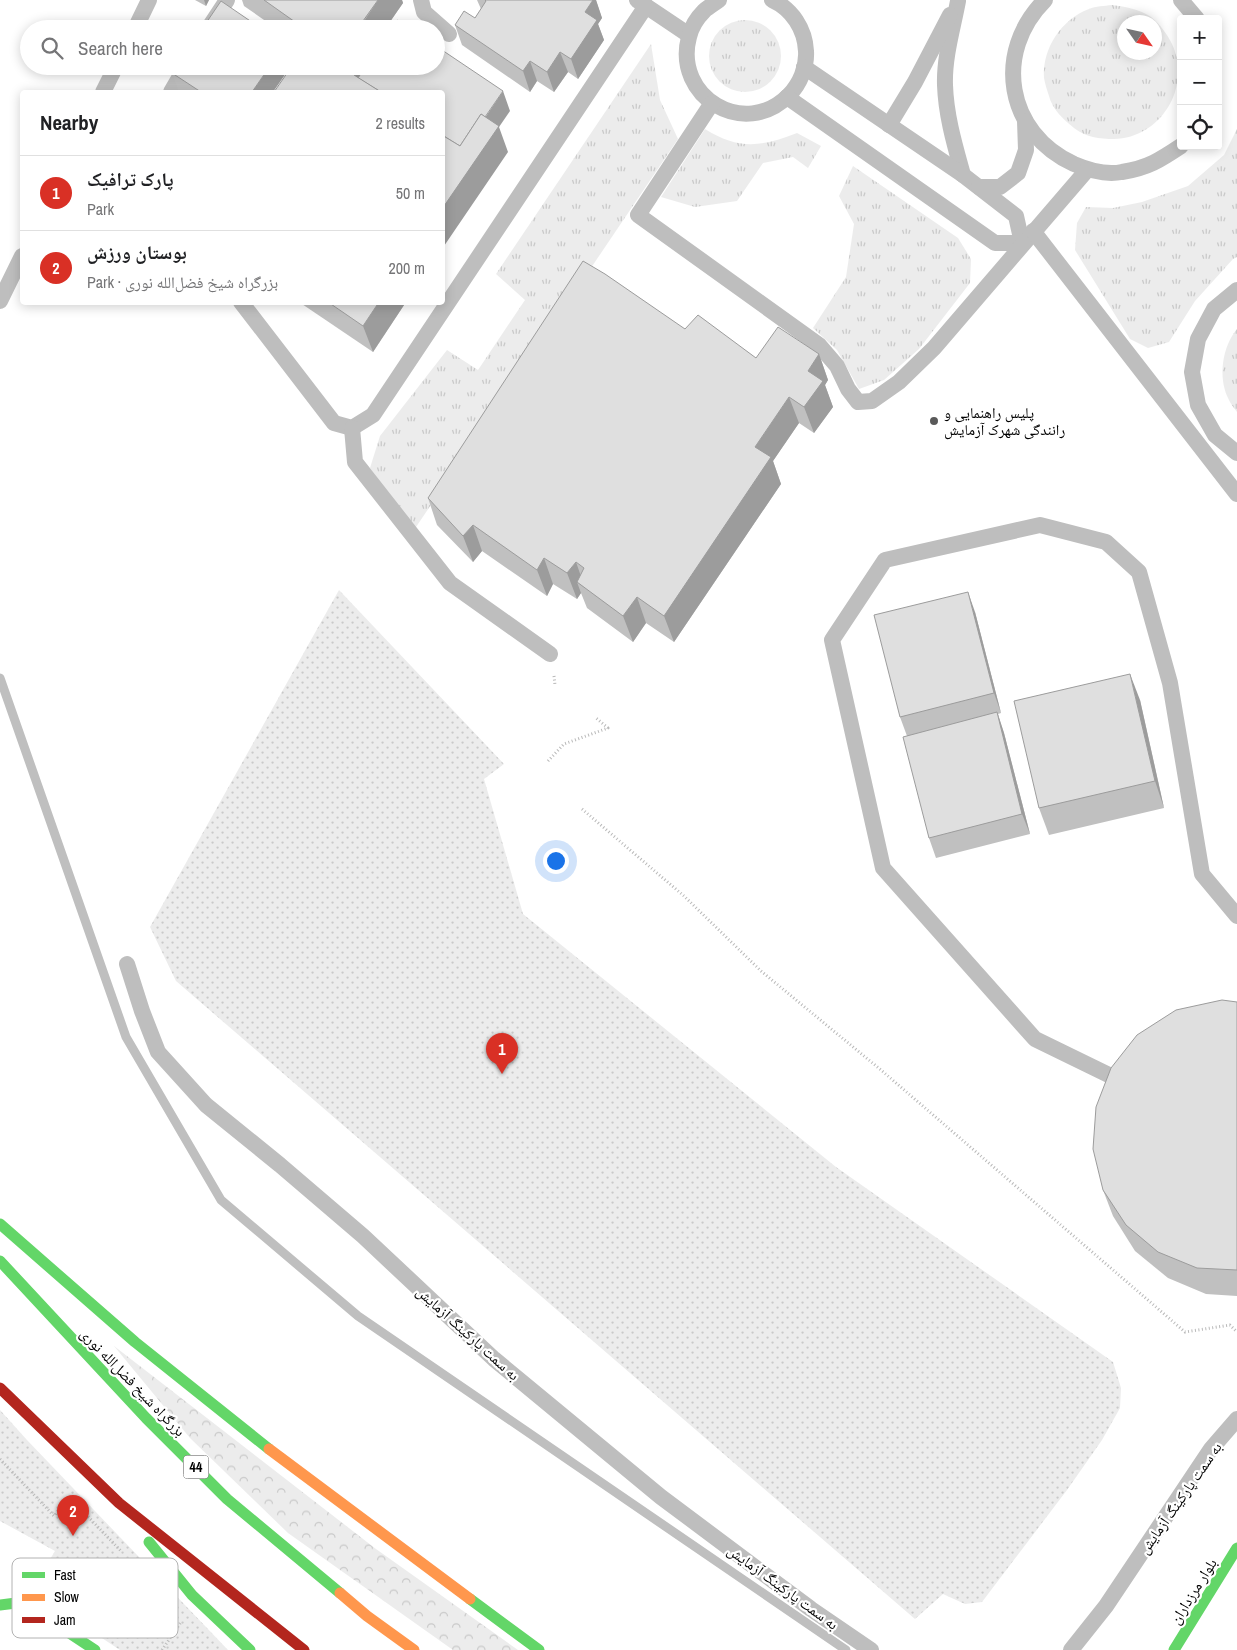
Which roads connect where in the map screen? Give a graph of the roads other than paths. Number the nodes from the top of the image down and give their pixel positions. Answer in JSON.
{"nodes":[{"id":1,"x":149,"y":0,"type":"edge"},
{"id":2,"x":227,"y":0,"type":"edge"},
{"id":3,"x":421,"y":0,"type":"edge"},
{"id":4,"x":772,"y":0,"type":"edge"},
{"id":5,"x":958,"y":0,"type":"edge"},
{"id":6,"x":1045,"y":0,"type":"edge"},
{"id":7,"x":1181,"y":0,"type":"edge"},
{"id":8,"x":710,"y":2,"type":"edge"},
{"id":9,"x":642,"y":3,"type":"edge"},
{"id":10,"x":1194,"y":15,"type":"edge"},
{"id":11,"x":139,"y":20,"type":"edge"},
{"id":12,"x":214,"y":20,"type":"edge"},
{"id":13,"x":433,"y":20,"type":"edge"},
{"id":14,"x":445,"y":30,"type":"edge"},
{"id":15,"x":449,"y":34,"type":"dead end"},
{"id":16,"x":690,"y":35,"type":"junction"},
{"id":17,"x":804,"y":67,"type":"junction"},
{"id":18,"x":112,"y":75,"type":"edge"},
{"id":19,"x":181,"y":75,"type":"edge"},
{"id":20,"x":104,"y":90,"type":"edge"},
{"id":21,"x":172,"y":90,"type":"edge"},
{"id":22,"x":787,"y":97,"type":"junction"},
{"id":23,"x":712,"y":104,"type":"junction"},
{"id":24,"x":1025,"y":118,"type":"junction"},
{"id":25,"x":889,"y":125,"type":"junction"},
{"id":26,"x":1177,"y":149,"type":"edge"},
{"id":27,"x":1087,"y":170,"type":"junction"},
{"id":28,"x":963,"y":175,"type":"junction"},
{"id":29,"x":979,"y":187,"type":"junction"},
{"id":30,"x":1028,"y":237,"type":"junction"},
{"id":31,"x":20,"y":260,"type":"edge"},
{"id":32,"x":1237,"y":290,"type":"edge"},
{"id":33,"x":0,"y":301,"type":"edge"},
{"id":34,"x":244,"y":305,"type":"edge"},
{"id":35,"x":445,"y":305,"type":"edge"},
{"id":36,"x":445,"y":305,"type":"edge"},
{"id":37,"x":352,"y":428,"type":"junction"},
{"id":38,"x":1215,"y":435,"type":"junction"},
{"id":39,"x":1201,"y":447,"type":"junction"},
{"id":40,"x":1237,"y":453,"type":"edge"},
{"id":41,"x":1237,"y":494,"type":"edge"},
{"id":42,"x":550,"y":654,"type":"dead end"},
{"id":43,"x":1237,"y":916,"type":"edge"},
{"id":44,"x":127,"y":964,"type":"dead end"},
{"id":45,"x":1115,"y":1078,"type":"edge"},
{"id":46,"x":0,"y":1224,"type":"edge"},
{"id":47,"x":0,"y":1261,"type":"edge"},
{"id":48,"x":0,"y":1388,"type":"edge"},
{"id":49,"x":1237,"y":1420,"type":"edge"},
{"id":50,"x":119,"y":1503,"type":"junction"},
{"id":51,"x":1237,"y":1548,"type":"edge"},
{"id":52,"x":163,"y":1558,"type":"edge"},
{"id":53,"x":178,"y":1577,"type":"edge"},
{"id":54,"x":1190,"y":1625,"type":"junction"},
{"id":55,"x":77,"y":1638,"type":"edge"},
{"id":56,"x":1191,"y":1644,"type":"dead end"},
{"id":57,"x":95,"y":1650,"type":"edge"},
{"id":58,"x":250,"y":1650,"type":"edge"},
{"id":59,"x":304,"y":1650,"type":"edge"},
{"id":60,"x":414,"y":1650,"type":"edge"},
{"id":61,"x":539,"y":1650,"type":"edge"},
{"id":62,"x":871,"y":1650,"type":"edge"},
{"id":63,"x":1071,"y":1650,"type":"edge"},
{"id":64,"x":1174,"y":1650,"type":"edge"}],
"edges":[{"from":1,"to":11,"type":"lane"},
{"from":2,"to":12,"type":"lane"},
{"from":3,"to":13,"type":"lane"},
{"from":4,"to":17,"type":"lane"},
{"from":5,"to":25,"type":"lane"},
{"from":5,"to":28,"type":"lane"},
{"from":6,"to":24,"type":"lane"},
{"from":7,"to":10,"type":"lane"},
{"from":8,"to":16,"type":"lane"},
{"from":9,"to":16,"type":"lane"},
{"from":9,"to":35,"type":"lane"},
{"from":14,"to":15,"type":"lane"},
{"from":16,"to":23,"type":"lane"},
{"from":17,"to":22,"type":"lane"},
{"from":17,"to":25,"type":"lane"},
{"from":18,"to":20,"type":"lane"},
{"from":19,"to":21,"type":"lane"},
{"from":22,"to":23,"type":"lane"},
{"from":22,"to":30,"type":"lane"},
{"from":23,"to":30,"type":"lane"},
{"from":24,"to":27,"type":"lane"},
{"from":24,"to":29,"type":"lane"},
{"from":25,"to":28,"type":"lane"},
{"from":26,"to":27,"type":"lane"},
{"from":27,"to":30,"type":"lane"},
{"from":28,"to":29,"type":"lane"},
{"from":29,"to":30,"type":"lane"},
{"from":30,"to":39,"type":"lane"},
{"from":31,"to":33,"type":"lane"},
{"from":32,"to":38,"type":"lane"},
{"from":34,"to":37,"type":"lane"},
{"from":36,"to":37,"type":"lane"},
{"from":37,"to":42,"type":"lane"},
{"from":38,"to":39,"type":"lane"},
{"from":38,"to":40,"type":"lane"},
{"from":39,"to":41,"type":"lane"},
{"from":43,"to":45,"type":"lane"},
{"from":44,"to":62,"type":"lane","name":"به سمت پارکینگ آزمایش"},
{"from":46,"to":61,"type":"main road"},
{"from":47,"to":60,"type":"main road","name":"بزرگراه شیخ فضل‌الله نوری","number":"44"},
{"from":48,"to":50,"type":"main road"},
{"from":49,"to":63,"type":"lane","name":"به سمت پارکینگ آزمایش"},
{"from":50,"to":52,"type":"main road"},
{"from":50,"to":59,"type":"main road"},
{"from":51,"to":54,"type":"main road","name":"بلوار مرزداران"},
{"from":53,"to":58,"type":"main road"},
{"from":54,"to":56,"type":"main road"},
{"from":54,"to":64,"type":"main road","name":"بلوار مرزداران"},
{"from":55,"to":57,"type":"main road"}]}
